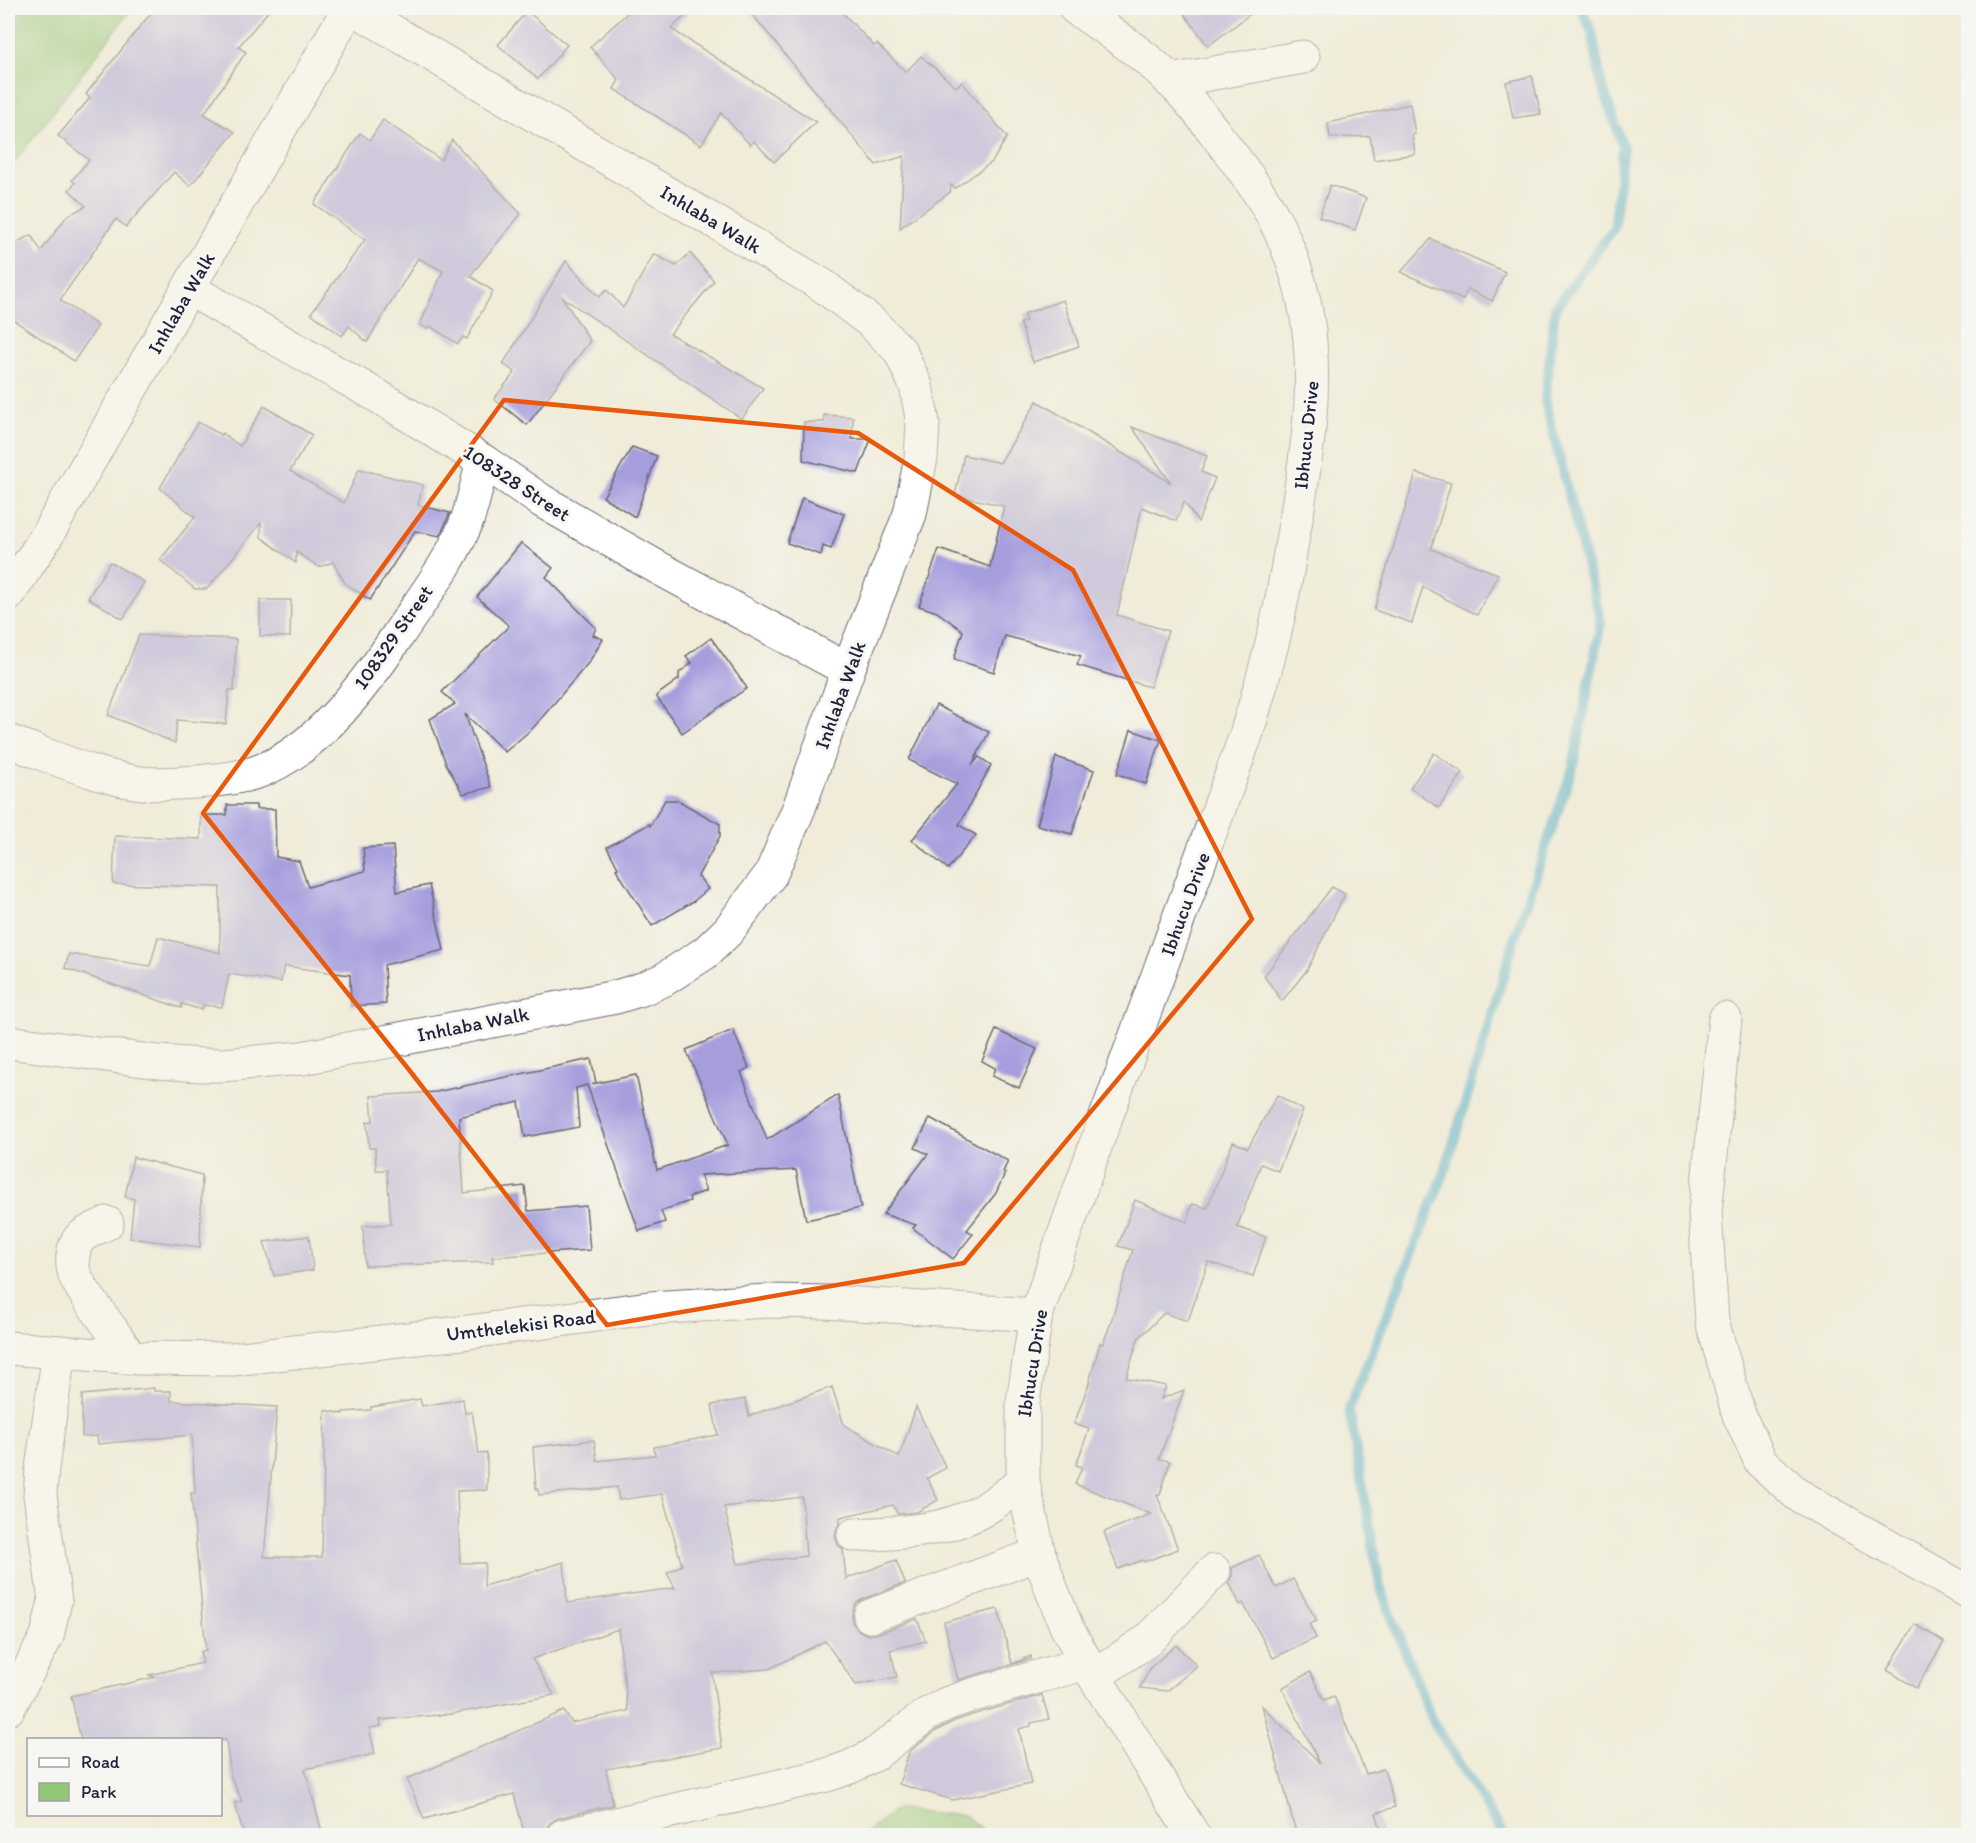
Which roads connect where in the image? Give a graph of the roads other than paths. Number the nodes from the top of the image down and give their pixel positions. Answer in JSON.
{"nodes":[{"id":1,"x":351,"y":8,"type":"edge"},
{"id":2,"x":1075,"y":8,"type":"edge"},
{"id":3,"x":1303,"y":57,"type":"dead end"},
{"id":4,"x":1170,"y":81,"type":"junction"},
{"id":5,"x":189,"y":289,"type":"junction"},
{"id":6,"x":483,"y":461,"type":"junction"},
{"id":7,"x":8,"y":595,"type":"edge"},
{"id":8,"x":848,"y":670,"type":"junction"},
{"id":9,"x":8,"y":741,"type":"edge"},
{"id":10,"x":1725,"y":1019,"type":"dead end"},
{"id":11,"x":8,"y":1042,"type":"edge"},
{"id":12,"x":107,"y":1223,"type":"dead end"},
{"id":13,"x":1036,"y":1315,"type":"junction"},
{"id":14,"x":8,"y":1348,"type":"edge"},
{"id":15,"x":59,"y":1353,"type":"junction"},
{"id":16,"x":130,"y":1357,"type":"junction"},
{"id":17,"x":1023,"y":1482,"type":"junction"},
{"id":18,"x":855,"y":1535,"type":"dead end"},
{"id":19,"x":1039,"y":1554,"type":"junction"},
{"id":20,"x":1214,"y":1571,"type":"dead end"},
{"id":21,"x":1968,"y":1592,"type":"edge"},
{"id":22,"x":870,"y":1616,"type":"dead end"},
{"id":23,"x":1091,"y":1669,"type":"junction"},
{"id":24,"x":8,"y":1709,"type":"edge"},
{"id":25,"x":563,"y":1836,"type":"edge"},
{"id":26,"x":1194,"y":1836,"type":"edge"}],
"edges":[{"from":1,"to":5,"type":"street","name":"Inhlaba Walk"},
{"from":1,"to":8,"type":"street","name":"Inhlaba Walk"},
{"from":2,"to":4,"type":"street","name":"Ibhucu Drive"},
{"from":3,"to":4,"type":"street"},
{"from":4,"to":13,"type":"street","name":"Ibhucu Drive"},
{"from":5,"to":6,"type":"street","name":"108328 Street"},
{"from":5,"to":7,"type":"street","name":"Inhlaba Walk"},
{"from":6,"to":8,"type":"street","name":"108328 Street"},
{"from":6,"to":9,"type":"street","name":"108329 Street"},
{"from":8,"to":11,"type":"street","name":"Inhlaba Walk"},
{"from":10,"to":21,"type":"street"},
{"from":12,"to":16,"type":"street"},
{"from":13,"to":16,"type":"street","name":"Umthelekisi Road"},
{"from":13,"to":17,"type":"street","name":"Ibhucu Drive"},
{"from":14,"to":15,"type":"street","name":"Umthelekisi Road"},
{"from":15,"to":16,"type":"street","name":"Umthelekisi Road"},
{"from":15,"to":24,"type":"street"},
{"from":17,"to":18,"type":"street"},
{"from":17,"to":19,"type":"street","name":"Ibhucu Drive"},
{"from":19,"to":22,"type":"street"},
{"from":19,"to":23,"type":"street","name":"Ibhucu Drive"},
{"from":20,"to":23,"type":"street"},
{"from":23,"to":25,"type":"street"},
{"from":23,"to":26,"type":"street","name":"Ibhucu Drive"}]}
